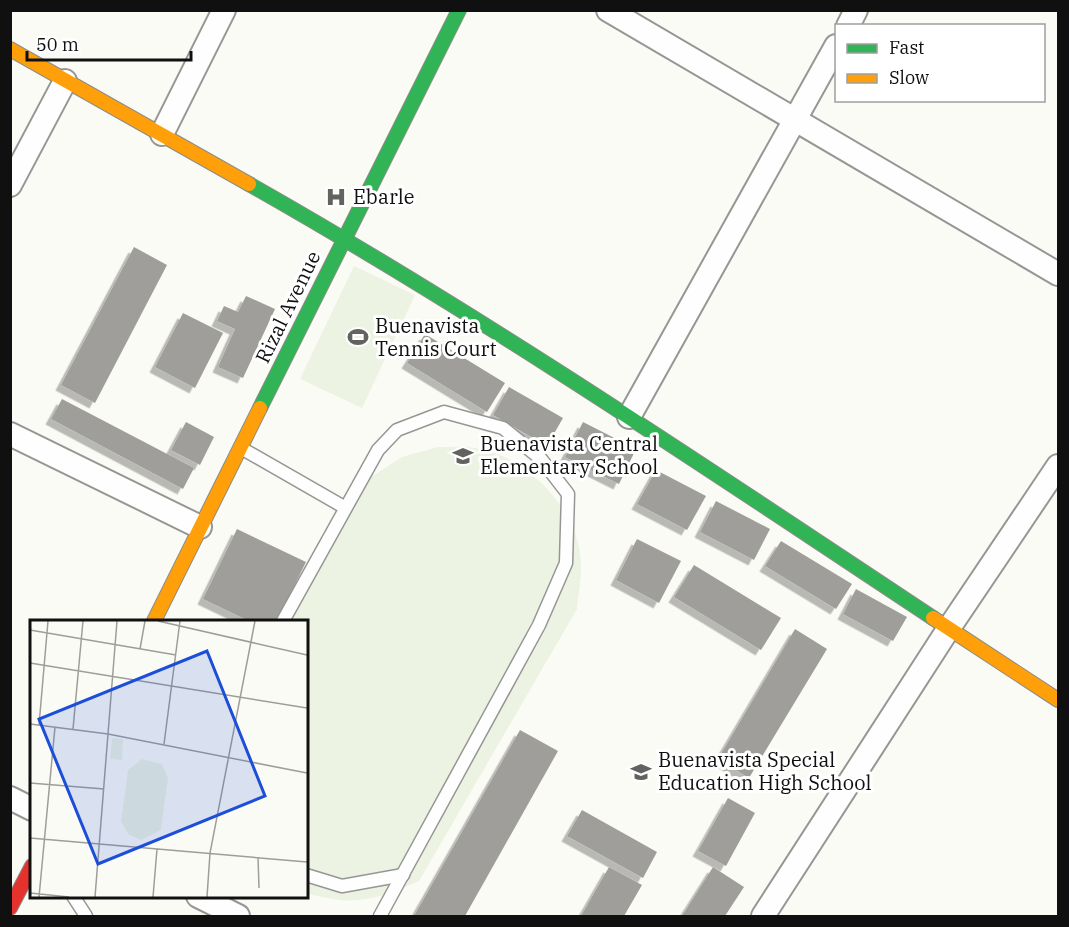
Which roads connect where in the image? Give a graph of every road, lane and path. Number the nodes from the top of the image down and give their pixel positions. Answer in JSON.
{"nodes":[{"id":1,"x":224,"y":10,"type":"edge"},
{"id":2,"x":459,"y":10,"type":"edge"},
{"id":3,"x":608,"y":10,"type":"edge"},
{"id":4,"x":856,"y":10,"type":"edge"},
{"id":5,"x":849,"y":24,"type":"edge"},
{"id":6,"x":10,"y":49,"type":"edge"},
{"id":7,"x":835,"y":50,"type":"edge"},
{"id":8,"x":65,"y":81,"type":"junction"},
{"id":9,"x":795,"y":121,"type":"junction"},
{"id":10,"x":162,"y":134,"type":"junction"},
{"id":11,"x":10,"y":185,"type":"edge"},
{"id":12,"x":344,"y":238,"type":"junction"},
{"id":13,"x":1059,"y":274,"type":"edge"},
{"id":14,"x":629,"y":417,"type":"junction"},
{"id":15,"x":10,"y":434,"type":"edge"},
{"id":16,"x":240,"y":447,"type":"junction"},
{"id":17,"x":1059,"y":466,"type":"edge"},
{"id":18,"x":344,"y":507,"type":"junction"},
{"id":19,"x":200,"y":527,"type":"junction"},
{"id":20,"x":154,"y":620,"type":"edge"},
{"id":21,"x":284,"y":620,"type":"edge"},
{"id":22,"x":949,"y":628,"type":"junction"},
{"id":23,"x":1059,"y":700,"type":"edge"},
{"id":24,"x":10,"y":798,"type":"edge"},
{"id":25,"x":30,"y":808,"type":"edge"},
{"id":26,"x":30,"y":870,"type":"edge"},
{"id":27,"x":308,"y":875,"type":"edge"},
{"id":28,"x":402,"y":875,"type":"junction"},
{"id":29,"x":75,"y":897,"type":"edge"},
{"id":30,"x":200,"y":897,"type":"edge"},
{"id":31,"x":10,"y":908,"type":"edge"},
{"id":32,"x":88,"y":915,"type":"edge"},
{"id":33,"x":238,"y":916,"type":"edge"},
{"id":34,"x":380,"y":916,"type":"edge"},
{"id":35,"x":763,"y":916,"type":"edge"}],
"edges":[{"from":1,"to":10,"type":"street"},
{"from":2,"to":12,"type":"street","name":"Rizal Avenue"},
{"from":3,"to":9,"type":"street"},
{"from":4,"to":5,"type":"street"},
{"from":6,"to":8,"type":"street"},
{"from":7,"to":9,"type":"street"},
{"from":8,"to":10,"type":"street"},
{"from":8,"to":11,"type":"street"},
{"from":9,"to":13,"type":"street"},
{"from":9,"to":14,"type":"street"},
{"from":10,"to":12,"type":"street"},
{"from":12,"to":14,"type":"street"},
{"from":12,"to":16,"type":"street","name":"Rizal Avenue"},
{"from":14,"to":22,"type":"street"},
{"from":15,"to":19,"type":"street"},
{"from":16,"to":18,"type":"lane"},
{"from":16,"to":19,"type":"street","name":"Rizal Avenue"},
{"from":17,"to":22,"type":"street"},
{"from":18,"to":21,"type":"lane"},
{"from":18,"to":28,"type":"lane"},
{"from":19,"to":20,"type":"street","name":"Rizal Avenue"},
{"from":22,"to":23,"type":"street"},
{"from":22,"to":35,"type":"street"},
{"from":24,"to":25,"type":"street"},
{"from":26,"to":31,"type":"street"},
{"from":27,"to":28,"type":"lane"},
{"from":28,"to":34,"type":"lane"},
{"from":29,"to":32,"type":"lane"},
{"from":30,"to":33,"type":"street"}]}
